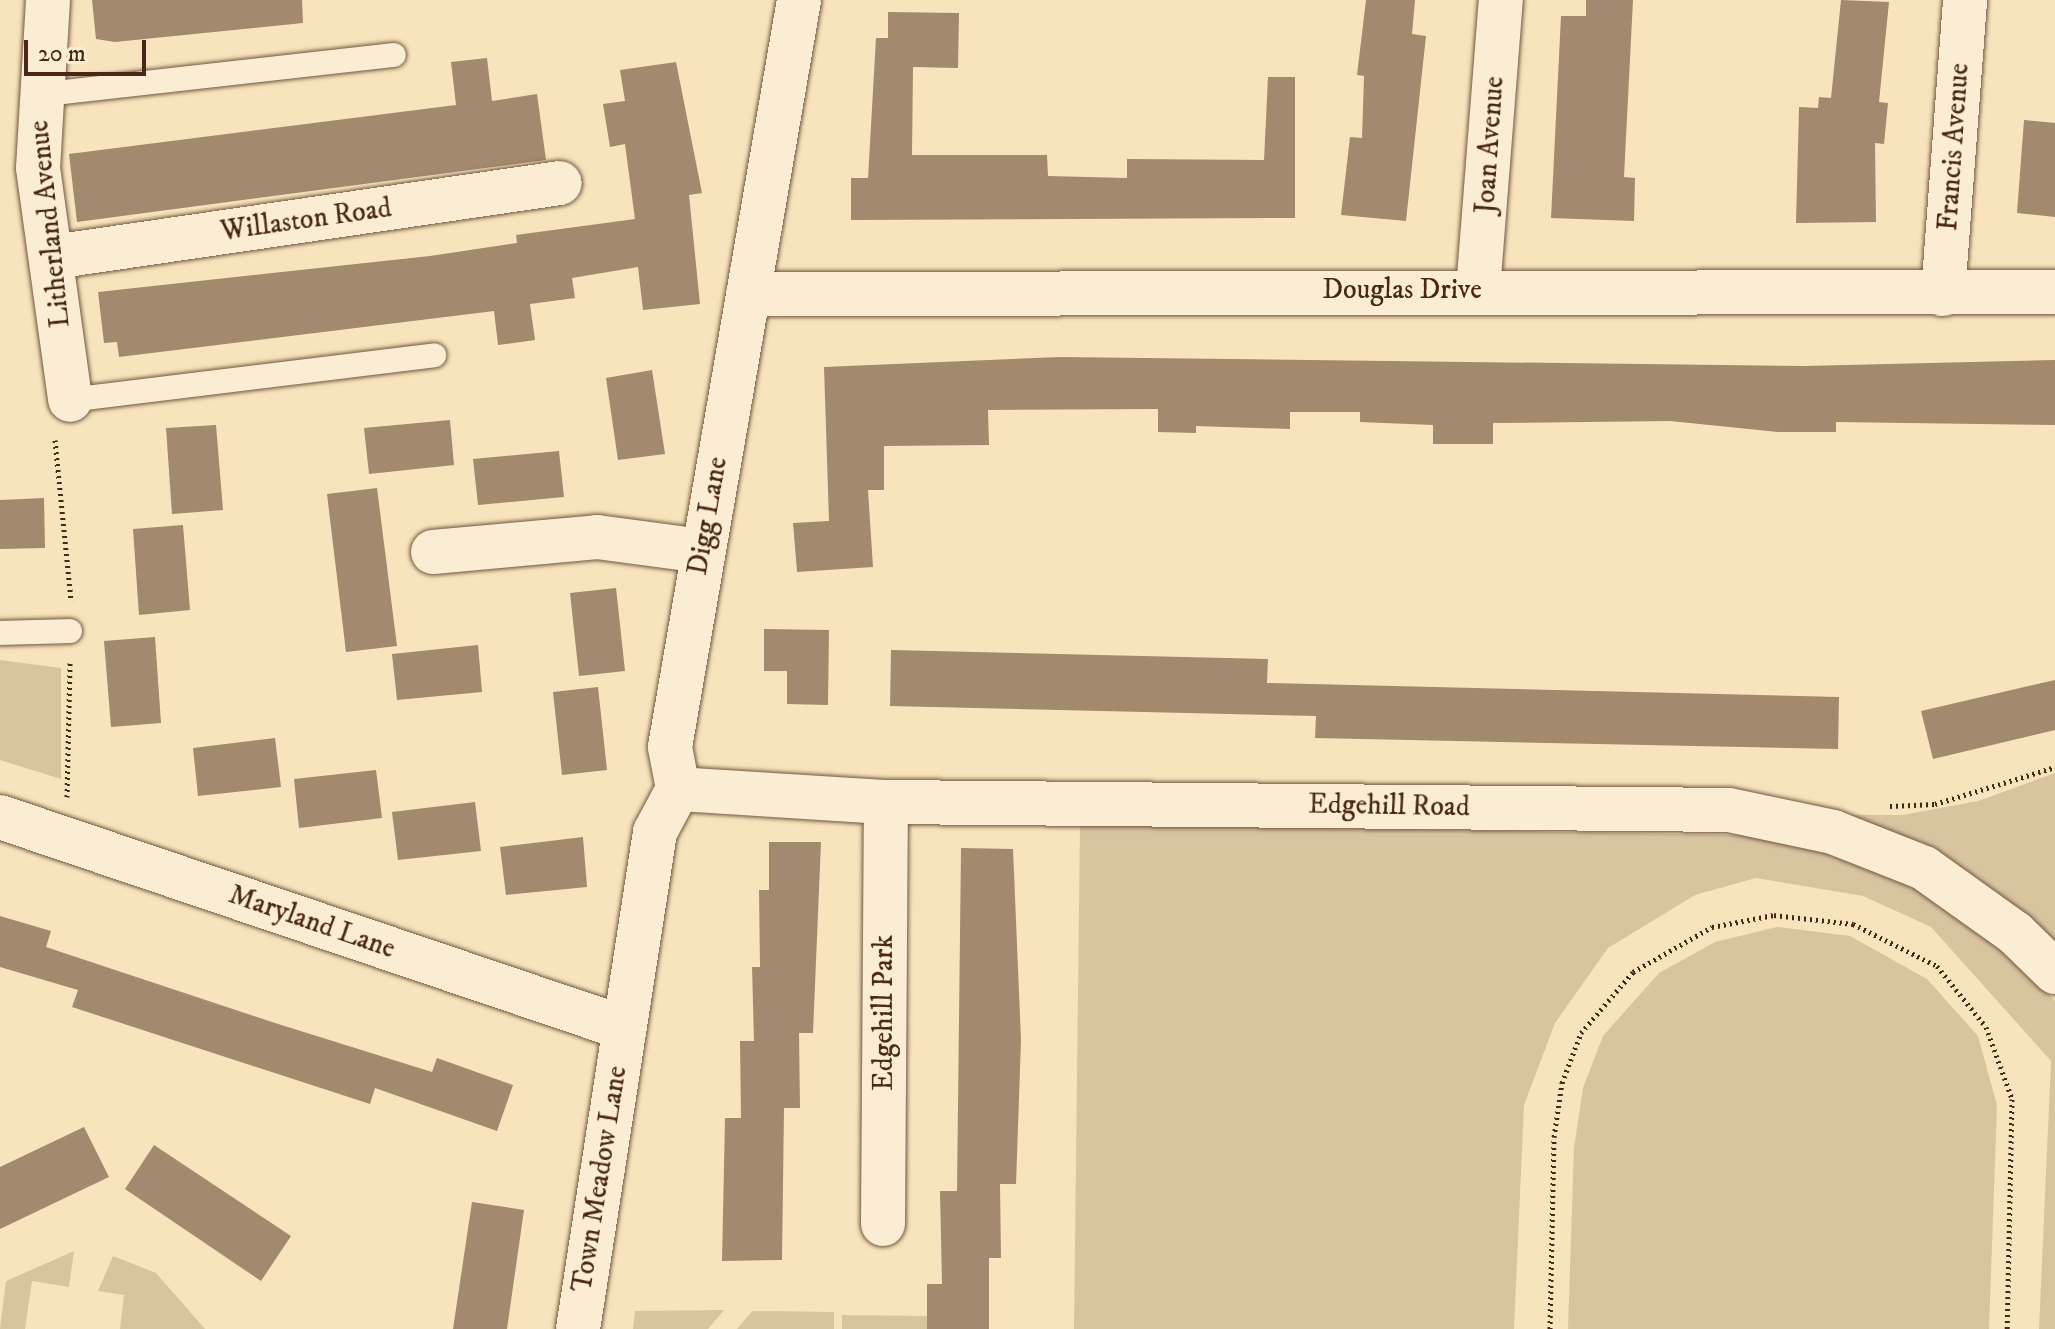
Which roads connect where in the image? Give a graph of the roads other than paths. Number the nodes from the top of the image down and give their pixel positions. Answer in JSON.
{"nodes":[{"id":1,"x":48,"y":0,"type":"edge"},
{"id":2,"x":799,"y":0,"type":"edge"},
{"id":3,"x":1501,"y":0,"type":"edge"},
{"id":4,"x":1965,"y":0,"type":"edge"},
{"id":5,"x":394,"y":55,"type":"dead end"},
{"id":6,"x":37,"y":95,"type":"junction"},
{"id":7,"x":560,"y":183,"type":"dead end"},
{"id":8,"x":53,"y":257,"type":"junction"},
{"id":9,"x":1478,"y":290,"type":"junction"},
{"id":10,"x":2055,"y":292,"type":"edge"},
{"id":11,"x":748,"y":294,"type":"junction"},
{"id":12,"x":1943,"y":294,"type":"junction"},
{"id":13,"x":434,"y":355,"type":"dead end"},
{"id":14,"x":70,"y":400,"type":"joint"},
{"id":15,"x":702,"y":551,"type":"junction"},
{"id":16,"x":433,"y":552,"type":"dead end"},
{"id":17,"x":70,"y":631,"type":"dead end"},
{"id":18,"x":0,"y":633,"type":"edge"},
{"id":19,"x":678,"y":789,"type":"junction"},
{"id":20,"x":886,"y":802,"type":"junction"},
{"id":21,"x":0,"y":817,"type":"edge"},
{"id":22,"x":2055,"y":972,"type":"edge"},
{"id":23,"x":624,"y":1028,"type":"junction"},
{"id":24,"x":883,"y":1224,"type":"dead end"},
{"id":25,"x":578,"y":1329,"type":"edge"}],
"edges":[{"from":1,"to":6,"type":"street","name":"Litherland Avenue"},
{"from":2,"to":11,"type":"street","name":"Digg Lane"},
{"from":3,"to":9,"type":"street","name":"Joan Avenue"},
{"from":4,"to":12,"type":"street","name":"Francis Avenue"},
{"from":5,"to":6,"type":"lane"},
{"from":6,"to":8,"type":"street","name":"Litherland Avenue"},
{"from":7,"to":8,"type":"street","name":"Willaston Road"},
{"from":8,"to":14,"type":"street","name":"Litherland Avenue"},
{"from":9,"to":11,"type":"street","name":"Douglas Drive"},
{"from":9,"to":12,"type":"street","name":"Douglas Drive"},
{"from":10,"to":12,"type":"street","name":"Douglas Drive"},
{"from":11,"to":15,"type":"street","name":"Digg Lane"},
{"from":13,"to":14,"type":"lane"},
{"from":15,"to":16,"type":"street"},
{"from":15,"to":19,"type":"street","name":"Digg Lane"},
{"from":17,"to":18,"type":"lane"},
{"from":19,"to":20,"type":"street","name":"Edgehill Road"},
{"from":19,"to":23,"type":"street"},
{"from":20,"to":22,"type":"street","name":"Edgehill Road"},
{"from":20,"to":24,"type":"street","name":"Edgehill Park"},
{"from":21,"to":23,"type":"street","name":"Maryland Lane"},
{"from":23,"to":25,"type":"street","name":"Town Meadow Lane"}]}
